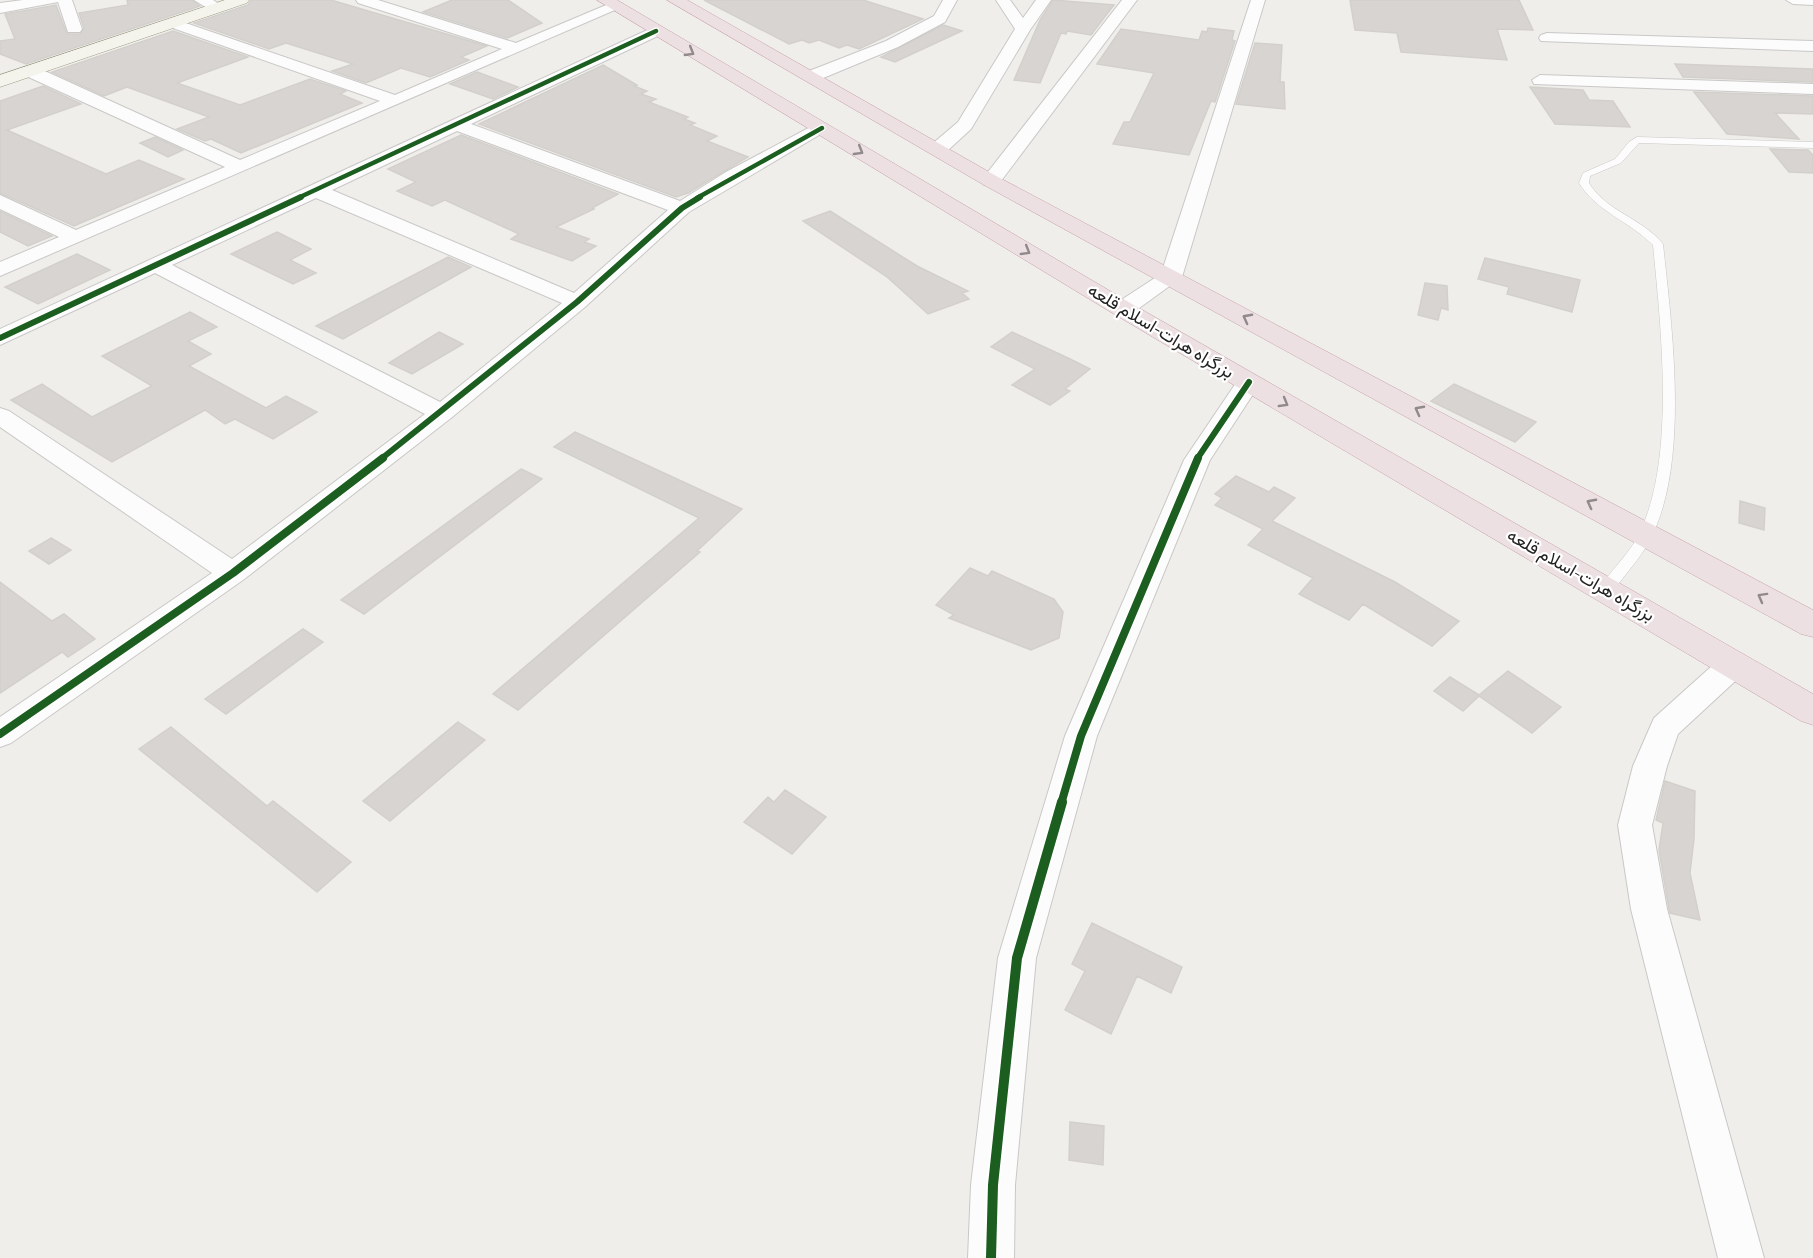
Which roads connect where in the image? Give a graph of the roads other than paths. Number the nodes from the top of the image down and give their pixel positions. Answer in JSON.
{"nodes":[{"id":1,"x":52,"y":0,"type":"edge"},
{"id":2,"x":65,"y":0,"type":"edge"},
{"id":3,"x":201,"y":0,"type":"edge"},
{"id":4,"x":242,"y":0,"type":"edge"},
{"id":5,"x":363,"y":0,"type":"edge"},
{"id":6,"x":675,"y":0,"type":"edge"},
{"id":7,"x":950,"y":0,"type":"edge"},
{"id":8,"x":1003,"y":0,"type":"edge"},
{"id":9,"x":1044,"y":0,"type":"edge"},
{"id":10,"x":1130,"y":0,"type":"edge"},
{"id":11,"x":1258,"y":0,"type":"edge"},
{"id":12,"x":1793,"y":0,"type":"edge"},
{"id":13,"x":1813,"y":1,"type":"edge"},
{"id":14,"x":610,"y":3,"type":"edge"},
{"id":15,"x":218,"y":8,"type":"junction"},
{"id":16,"x":0,"y":9,"type":"edge"},
{"id":17,"x":172,"y":23,"type":"junction"},
{"id":18,"x":74,"y":29,"type":"dead end"},
{"id":19,"x":1023,"y":29,"type":"junction"},
{"id":20,"x":656,"y":32,"type":"junction"},
{"id":21,"x":1546,"y":38,"type":"dead end"},
{"id":22,"x":1813,"y":46,"type":"edge"},
{"id":23,"x":516,"y":48,"type":"junction"},
{"id":24,"x":30,"y":71,"type":"junction"},
{"id":25,"x":810,"y":76,"type":"junction"},
{"id":26,"x":1540,"y":80,"type":"dead end"},
{"id":27,"x":0,"y":81,"type":"edge"},
{"id":28,"x":1813,"y":89,"type":"edge"},
{"id":29,"x":394,"y":100,"type":"junction"},
{"id":30,"x":457,"y":125,"type":"junction"},
{"id":31,"x":822,"y":128,"type":"junction"},
{"id":32,"x":1813,"y":145,"type":"edge"},
{"id":33,"x":938,"y":149,"type":"junction"},
{"id":34,"x":238,"y":166,"type":"junction"},
{"id":35,"x":991,"y":181,"type":"junction"},
{"id":36,"x":315,"y":190,"type":"junction"},
{"id":37,"x":0,"y":201,"type":"edge"},
{"id":38,"x":682,"y":208,"type":"junction"},
{"id":39,"x":75,"y":237,"type":"junction"},
{"id":40,"x":155,"y":265,"type":"junction"},
{"id":41,"x":0,"y":270,"type":"edge"},
{"id":42,"x":1172,"y":277,"type":"junction"},
{"id":43,"x":577,"y":302,"type":"junction"},
{"id":44,"x":1123,"y":309,"type":"junction"},
{"id":45,"x":0,"y":338,"type":"edge"},
{"id":46,"x":1249,"y":382,"type":"junction"},
{"id":47,"x":441,"y":413,"type":"junction"},
{"id":48,"x":0,"y":416,"type":"edge"},
{"id":49,"x":1646,"y":533,"type":"junction"},
{"id":50,"x":232,"y":573,"type":"junction"},
{"id":51,"x":1606,"y":590,"type":"junction"},
{"id":52,"x":1813,"y":625,"type":"edge"},
{"id":53,"x":1734,"y":664,"type":"junction"},
{"id":54,"x":1813,"y":711,"type":"edge"},
{"id":55,"x":0,"y":734,"type":"edge"},
{"id":56,"x":991,"y":1258,"type":"edge"},
{"id":57,"x":1741,"y":1258,"type":"edge"}],
"edges":[{"from":1,"to":16,"type":"street"},
{"from":2,"to":18,"type":"street"},
{"from":3,"to":15,"type":"street"},
{"from":4,"to":15,"type":"street"},
{"from":5,"to":23,"type":"street"},
{"from":6,"to":25,"type":"highway"},
{"from":7,"to":25,"type":"street"},
{"from":8,"to":19,"type":"street"},
{"from":9,"to":19,"type":"street"},
{"from":10,"to":35,"type":"street"},
{"from":11,"to":42,"type":"street"},
{"from":12,"to":13,"type":"street"},
{"from":14,"to":20,"type":"highway","name":"بزرگراه هرات-اسلام قلعه"},
{"from":14,"to":23,"type":"street"},
{"from":15,"to":17,"type":"street"},
{"from":17,"to":24,"type":"street"},
{"from":17,"to":29,"type":"street"},
{"from":19,"to":33,"type":"street"},
{"from":20,"to":30,"type":"street"},
{"from":20,"to":31,"type":"highway","name":"بزرگراه هرات-اسلام قلعه","one_way":true},
{"from":21,"to":22,"type":"street"},
{"from":23,"to":29,"type":"street"},
{"from":24,"to":27,"type":"street"},
{"from":24,"to":34,"type":"street"},
{"from":25,"to":33,"type":"highway"},
{"from":26,"to":28,"type":"street"},
{"from":29,"to":34,"type":"street"},
{"from":30,"to":36,"type":"street"},
{"from":30,"to":38,"type":"street"},
{"from":31,"to":38,"type":"street"},
{"from":31,"to":44,"type":"highway","name":"بزرگراه هرات-اسلام قلعه","one_way":true},
{"from":32,"to":49,"type":"lane"},
{"from":33,"to":35,"type":"highway"},
{"from":34,"to":39,"type":"street"},
{"from":35,"to":42,"type":"highway"},
{"from":36,"to":40,"type":"street"},
{"from":36,"to":43,"type":"street"},
{"from":37,"to":39,"type":"street"},
{"from":38,"to":43,"type":"street"},
{"from":39,"to":41,"type":"street"},
{"from":40,"to":45,"type":"street"},
{"from":40,"to":47,"type":"street"},
{"from":42,"to":44,"type":"street"},
{"from":49,"to":42,"type":"highway","one_way":true},
{"from":43,"to":47,"type":"street"},
{"from":44,"to":46,"type":"highway","name":"بزرگراه هرات-اسلام قلعه"},
{"from":46,"to":51,"type":"highway","name":"بزرگراه هرات-اسلام قلعه","one_way":true},
{"from":46,"to":56,"type":"street"},
{"from":47,"to":50,"type":"street"},
{"from":48,"to":50,"type":"street"},
{"from":49,"to":51,"type":"lane"},
{"from":52,"to":49,"type":"highway","one_way":true},
{"from":50,"to":55,"type":"street"},
{"from":51,"to":53,"type":"highway","name":"بزرگراه هرات-اسلام قلعه"},
{"from":53,"to":54,"type":"highway","name":"بزرگراه هرات-اسلام قلعه"},
{"from":53,"to":57,"type":"street"}]}
